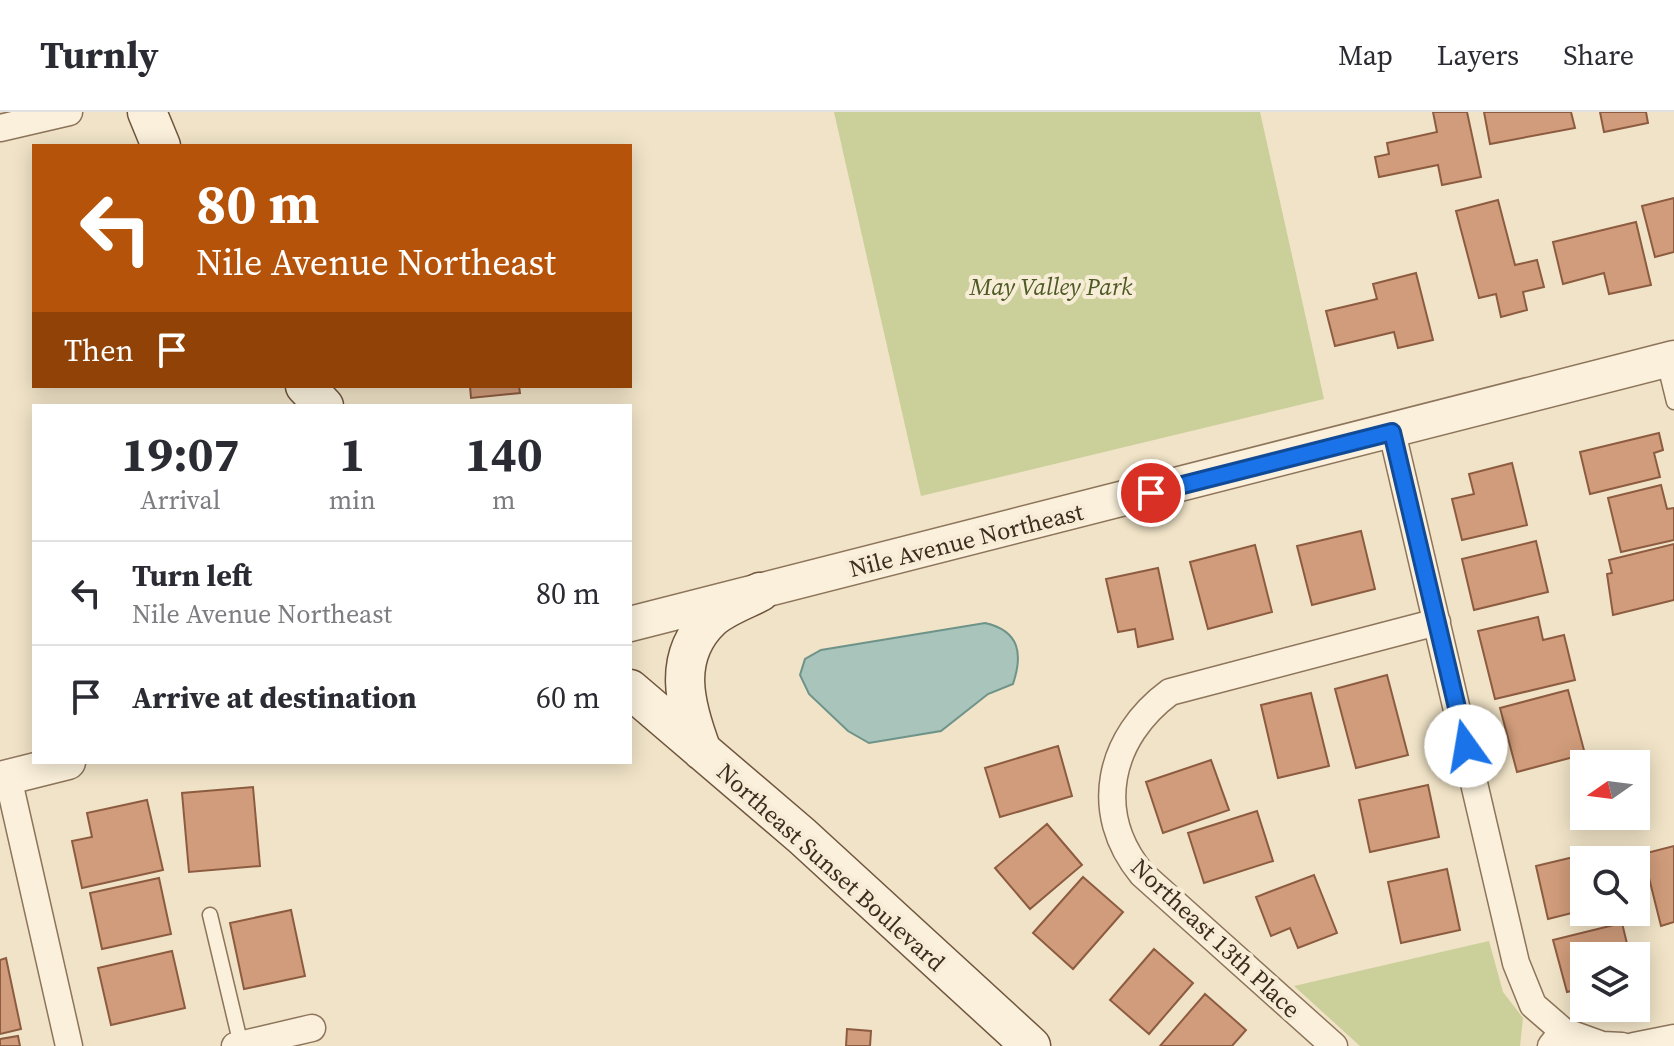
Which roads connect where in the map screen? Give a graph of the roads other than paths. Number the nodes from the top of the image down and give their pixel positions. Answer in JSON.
{"nodes":[{"id":1,"x":69,"y":112,"type":"edge"},
{"id":2,"x":147,"y":112,"type":"edge"},
{"id":3,"x":0,"y":128,"type":"edge"},
{"id":4,"x":160,"y":144,"type":"edge"},
{"id":5,"x":1669,"y":360,"type":"edge"},
{"id":6,"x":307,"y":388,"type":"edge"},
{"id":7,"x":1674,"y":402,"type":"edge"},
{"id":8,"x":322,"y":404,"type":"edge"},
{"id":9,"x":1392,"y":432,"type":"junction"},
{"id":10,"x":760,"y":592,"type":"junction"},
{"id":11,"x":1437,"y":622,"type":"junction"},
{"id":12,"x":632,"y":624,"type":"edge"},
{"id":13,"x":632,"y":691,"type":"edge"},
{"id":14,"x":703,"y":754,"type":"junction"},
{"id":15,"x":60,"y":764,"type":"edge"},
{"id":16,"x":4,"y":778,"type":"edge"},
{"id":17,"x":210,"y":915,"type":"dead end"},
{"id":18,"x":312,"y":1028,"type":"dead end"},
{"id":19,"x":1674,"y":1038,"type":"edge"},
{"id":20,"x":1557,"y":1039,"type":"edge"},
{"id":21,"x":238,"y":1045,"type":"edge"},
{"id":22,"x":69,"y":1046,"type":"edge"},
{"id":23,"x":1031,"y":1046,"type":"edge"},
{"id":24,"x":1334,"y":1046,"type":"edge"},
{"id":25,"x":1622,"y":1046,"type":"edge"},
{"id":26,"x":1634,"y":1046,"type":"edge"}],
"edges":[{"from":1,"to":3,"type":"street"},
{"from":2,"to":4,"type":"main road"},
{"from":5,"to":7,"type":"lane"},
{"from":5,"to":9,"type":"street","name":"Nile Avenue Northeast"},
{"from":6,"to":8,"type":"main road"},
{"from":9,"to":10,"type":"street","name":"Nile Avenue Northeast"},
{"from":9,"to":11,"type":"street"},
{"from":10,"to":12,"type":"street","name":"Nile Avenue Northeast"},
{"from":10,"to":14,"type":"main road"},
{"from":11,"to":20,"type":"street"},
{"from":11,"to":24,"type":"street","name":"Northeast 13th Place"},
{"from":13,"to":14,"type":"main road","name":"Northeast Sunset Boulevard"},
{"from":14,"to":23,"type":"main road","name":"Northeast Sunset Boulevard"},
{"from":15,"to":16,"type":"street"},
{"from":16,"to":22,"type":"street"},
{"from":17,"to":21,"type":"lane"},
{"from":18,"to":21,"type":"street"},
{"from":19,"to":26,"type":"street"},
{"from":20,"to":25,"type":"street"}]}
